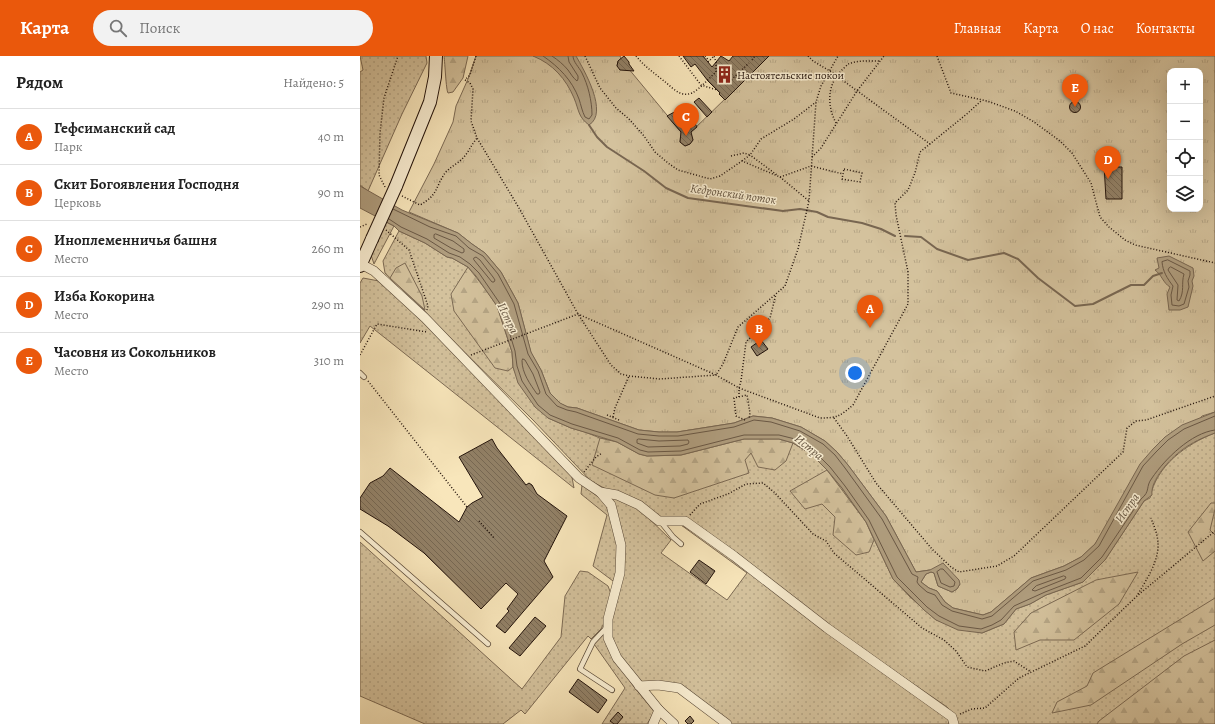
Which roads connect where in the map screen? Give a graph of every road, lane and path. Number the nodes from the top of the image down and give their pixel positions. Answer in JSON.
{"nodes":[{"id":1,"x":436,"y":56,"type":"edge"},
{"id":2,"x":476,"y":56,"type":"edge"},
{"id":3,"x":585,"y":56,"type":"edge"},
{"id":4,"x":636,"y":56,"type":"edge"},
{"id":5,"x":679,"y":56,"type":"edge"},
{"id":6,"x":705,"y":56,"type":"edge"},
{"id":7,"x":713,"y":56,"type":"edge"},
{"id":8,"x":755,"y":56,"type":"edge"},
{"id":9,"x":808,"y":56,"type":"edge"},
{"id":10,"x":838,"y":56,"type":"edge"},
{"id":11,"x":884,"y":56,"type":"edge"},
{"id":12,"x":937,"y":56,"type":"edge"},
{"id":13,"x":752,"y":60,"type":"dead end"},
{"id":14,"x":880,"y":61,"type":"junction"},
{"id":15,"x":749,"y":63,"type":"dead end"},
{"id":16,"x":830,"y":71,"type":"junction"},
{"id":17,"x":837,"y":76,"type":"junction"},
{"id":18,"x":727,"y":84,"type":"dead end"},
{"id":19,"x":701,"y":85,"type":"junction"},
{"id":20,"x":717,"y":90,"type":"dead end"},
{"id":21,"x":857,"y":91,"type":"junction"},
{"id":22,"x":982,"y":100,"type":"junction"},
{"id":23,"x":816,"y":102,"type":"junction"},
{"id":24,"x":836,"y":123,"type":"junction"},
{"id":25,"x":930,"y":144,"type":"junction"},
{"id":26,"x":750,"y":155,"type":"junction"},
{"id":27,"x":731,"y":156,"type":"dead end"},
{"id":28,"x":812,"y":157,"type":"junction"},
{"id":29,"x":742,"y":161,"type":"junction"},
{"id":30,"x":811,"y":166,"type":"junction"},
{"id":31,"x":843,"y":174,"type":"junction"},
{"id":32,"x":780,"y":177,"type":"junction"},
{"id":33,"x":809,"y":201,"type":"junction"},
{"id":34,"x":370,"y":223,"type":"dead end"},
{"id":35,"x":360,"y":227,"type":"edge"},
{"id":36,"x":386,"y":230,"type":"dead end"},
{"id":37,"x":1215,"y":263,"type":"edge"},
{"id":38,"x":360,"y":265,"type":"edge"},
{"id":39,"x":776,"y":294,"type":"junction"},
{"id":40,"x":578,"y":314,"type":"junction"},
{"id":41,"x":425,"y":318,"type":"junction"},
{"id":42,"x":442,"y":335,"type":"junction"},
{"id":43,"x":360,"y":355,"type":"edge"},
{"id":44,"x":463,"y":358,"type":"junction"},
{"id":45,"x":360,"y":373,"type":"edge"},
{"id":46,"x":716,"y":375,"type":"junction"},
{"id":47,"x":364,"y":376,"type":"joint"},
{"id":48,"x":629,"y":376,"type":"junction"},
{"id":49,"x":739,"y":388,"type":"junction"},
{"id":50,"x":1215,"y":396,"type":"edge"},
{"id":51,"x":739,"y":397,"type":"junction"},
{"id":52,"x":607,"y":415,"type":"dead end"},
{"id":53,"x":613,"y":418,"type":"junction"},
{"id":54,"x":834,"y":418,"type":"junction"},
{"id":55,"x":749,"y":419,"type":"dead end"},
{"id":56,"x":619,"y":420,"type":"dead end"},
{"id":57,"x":745,"y":420,"type":"dead end"},
{"id":58,"x":602,"y":453,"type":"dead end"},
{"id":59,"x":578,"y":478,"type":"junction"},
{"id":60,"x":600,"y":492,"type":"junction"},
{"id":61,"x":468,"y":507,"type":"dead end"},
{"id":62,"x":1151,"y":518,"type":"dead end"},
{"id":63,"x":479,"y":521,"type":"dead end"},
{"id":64,"x":660,"y":521,"type":"junction"},
{"id":65,"x":685,"y":521,"type":"junction"},
{"id":66,"x":1215,"y":531,"type":"edge"},
{"id":67,"x":360,"y":532,"type":"edge"},
{"id":68,"x":495,"y":539,"type":"dead end"},
{"id":69,"x":681,"y":544,"type":"dead end"},
{"id":70,"x":1137,"y":596,"type":"junction"},
{"id":71,"x":609,"y":625,"type":"junction"},
{"id":72,"x":488,"y":644,"type":"dead end"},
{"id":73,"x":1031,"y":672,"type":"junction"},
{"id":74,"x":640,"y":686,"type":"junction"},
{"id":75,"x":612,"y":690,"type":"dead end"},
{"id":76,"x":659,"y":710,"type":"junction"},
{"id":77,"x":953,"y":720,"type":"edge"},
{"id":78,"x":653,"y":724,"type":"edge"},
{"id":79,"x":674,"y":724,"type":"edge"},
{"id":80,"x":727,"y":724,"type":"edge"}],
"edges":[{"from":1,"to":38,"type":"main road","bridge":true},
{"from":2,"to":40,"type":"path"},
{"from":3,"to":29,"type":"path"},
{"from":4,"to":19,"type":"path"},
{"from":5,"to":19,"type":"path"},
{"from":6,"to":7,"type":"path"},
{"from":7,"to":19,"type":"path"},
{"from":8,"to":13,"type":"path"},
{"from":9,"to":16,"type":"path"},
{"from":10,"to":16,"type":"path"},
{"from":11,"to":14,"type":"path"},
{"from":12,"to":22,"type":"path"},
{"from":14,"to":17,"type":"path"},
{"from":14,"to":21,"type":"path"},
{"from":15,"to":18,"type":"path"},
{"from":16,"to":17,"type":"path"},
{"from":16,"to":23,"type":"path"},
{"from":17,"to":21,"type":"path"},
{"from":17,"to":24,"type":"path"},
{"from":19,"to":20,"type":"path"},
{"from":21,"to":24,"type":"path"},
{"from":21,"to":25,"type":"path"},
{"from":22,"to":25,"type":"path"},
{"from":22,"to":37,"type":"path"},
{"from":23,"to":26,"type":"path"},
{"from":23,"to":28,"type":"path"},
{"from":24,"to":28,"type":"path"},
{"from":25,"to":54,"type":"path"},
{"from":26,"to":27,"type":"path"},
{"from":26,"to":29,"type":"path"},
{"from":26,"to":32,"type":"path"},
{"from":28,"to":30,"type":"path"},
{"from":29,"to":32,"type":"path"},
{"from":30,"to":31,"type":"path"},
{"from":30,"to":32,"type":"path"},
{"from":30,"to":33,"type":"path"},
{"from":31,"to":31,"type":"path"},
{"from":32,"to":33,"type":"path"},
{"from":33,"to":39,"type":"path"},
{"from":34,"to":35,"type":"path"},
{"from":36,"to":41,"type":"path"},
{"from":38,"to":41,"type":"street"},
{"from":39,"to":46,"type":"path"},
{"from":39,"to":49,"type":"path"},
{"from":40,"to":44,"type":"path"},
{"from":40,"to":46,"type":"path"},
{"from":40,"to":48,"type":"path"},
{"from":41,"to":42,"type":"street"},
{"from":42,"to":43,"type":"path"},
{"from":42,"to":44,"type":"street"},
{"from":44,"to":59,"type":"street"},
{"from":45,"to":47,"type":"lane"},
{"from":46,"to":48,"type":"path"},
{"from":46,"to":49,"type":"path"},
{"from":47,"to":61,"type":"path"},
{"from":48,"to":53,"type":"path"},
{"from":49,"to":51,"type":"path"},
{"from":49,"to":54,"type":"path"},
{"from":50,"to":54,"type":"path"},
{"from":51,"to":55,"type":"path"},
{"from":51,"to":57,"type":"path"},
{"from":52,"to":53,"type":"path"},
{"from":53,"to":56,"type":"path"},
{"from":58,"to":59,"type":"path"},
{"from":59,"to":60,"type":"street"},
{"from":60,"to":64,"type":"street"},
{"from":60,"to":71,"type":"street"},
{"from":62,"to":70,"type":"path"},
{"from":63,"to":68,"type":"path"},
{"from":64,"to":65,"type":"street"},
{"from":64,"to":69,"type":"lane"},
{"from":65,"to":73,"type":"path"},
{"from":65,"to":77,"type":"street"},
{"from":66,"to":70,"type":"path"},
{"from":67,"to":72,"type":"lane"},
{"from":70,"to":73,"type":"path"},
{"from":71,"to":74,"type":"street"},
{"from":71,"to":75,"type":"lane"},
{"from":73,"to":77,"type":"path"},
{"from":74,"to":76,"type":"street"},
{"from":74,"to":80,"type":"street"},
{"from":76,"to":78,"type":"street"},
{"from":76,"to":79,"type":"street"}]}
